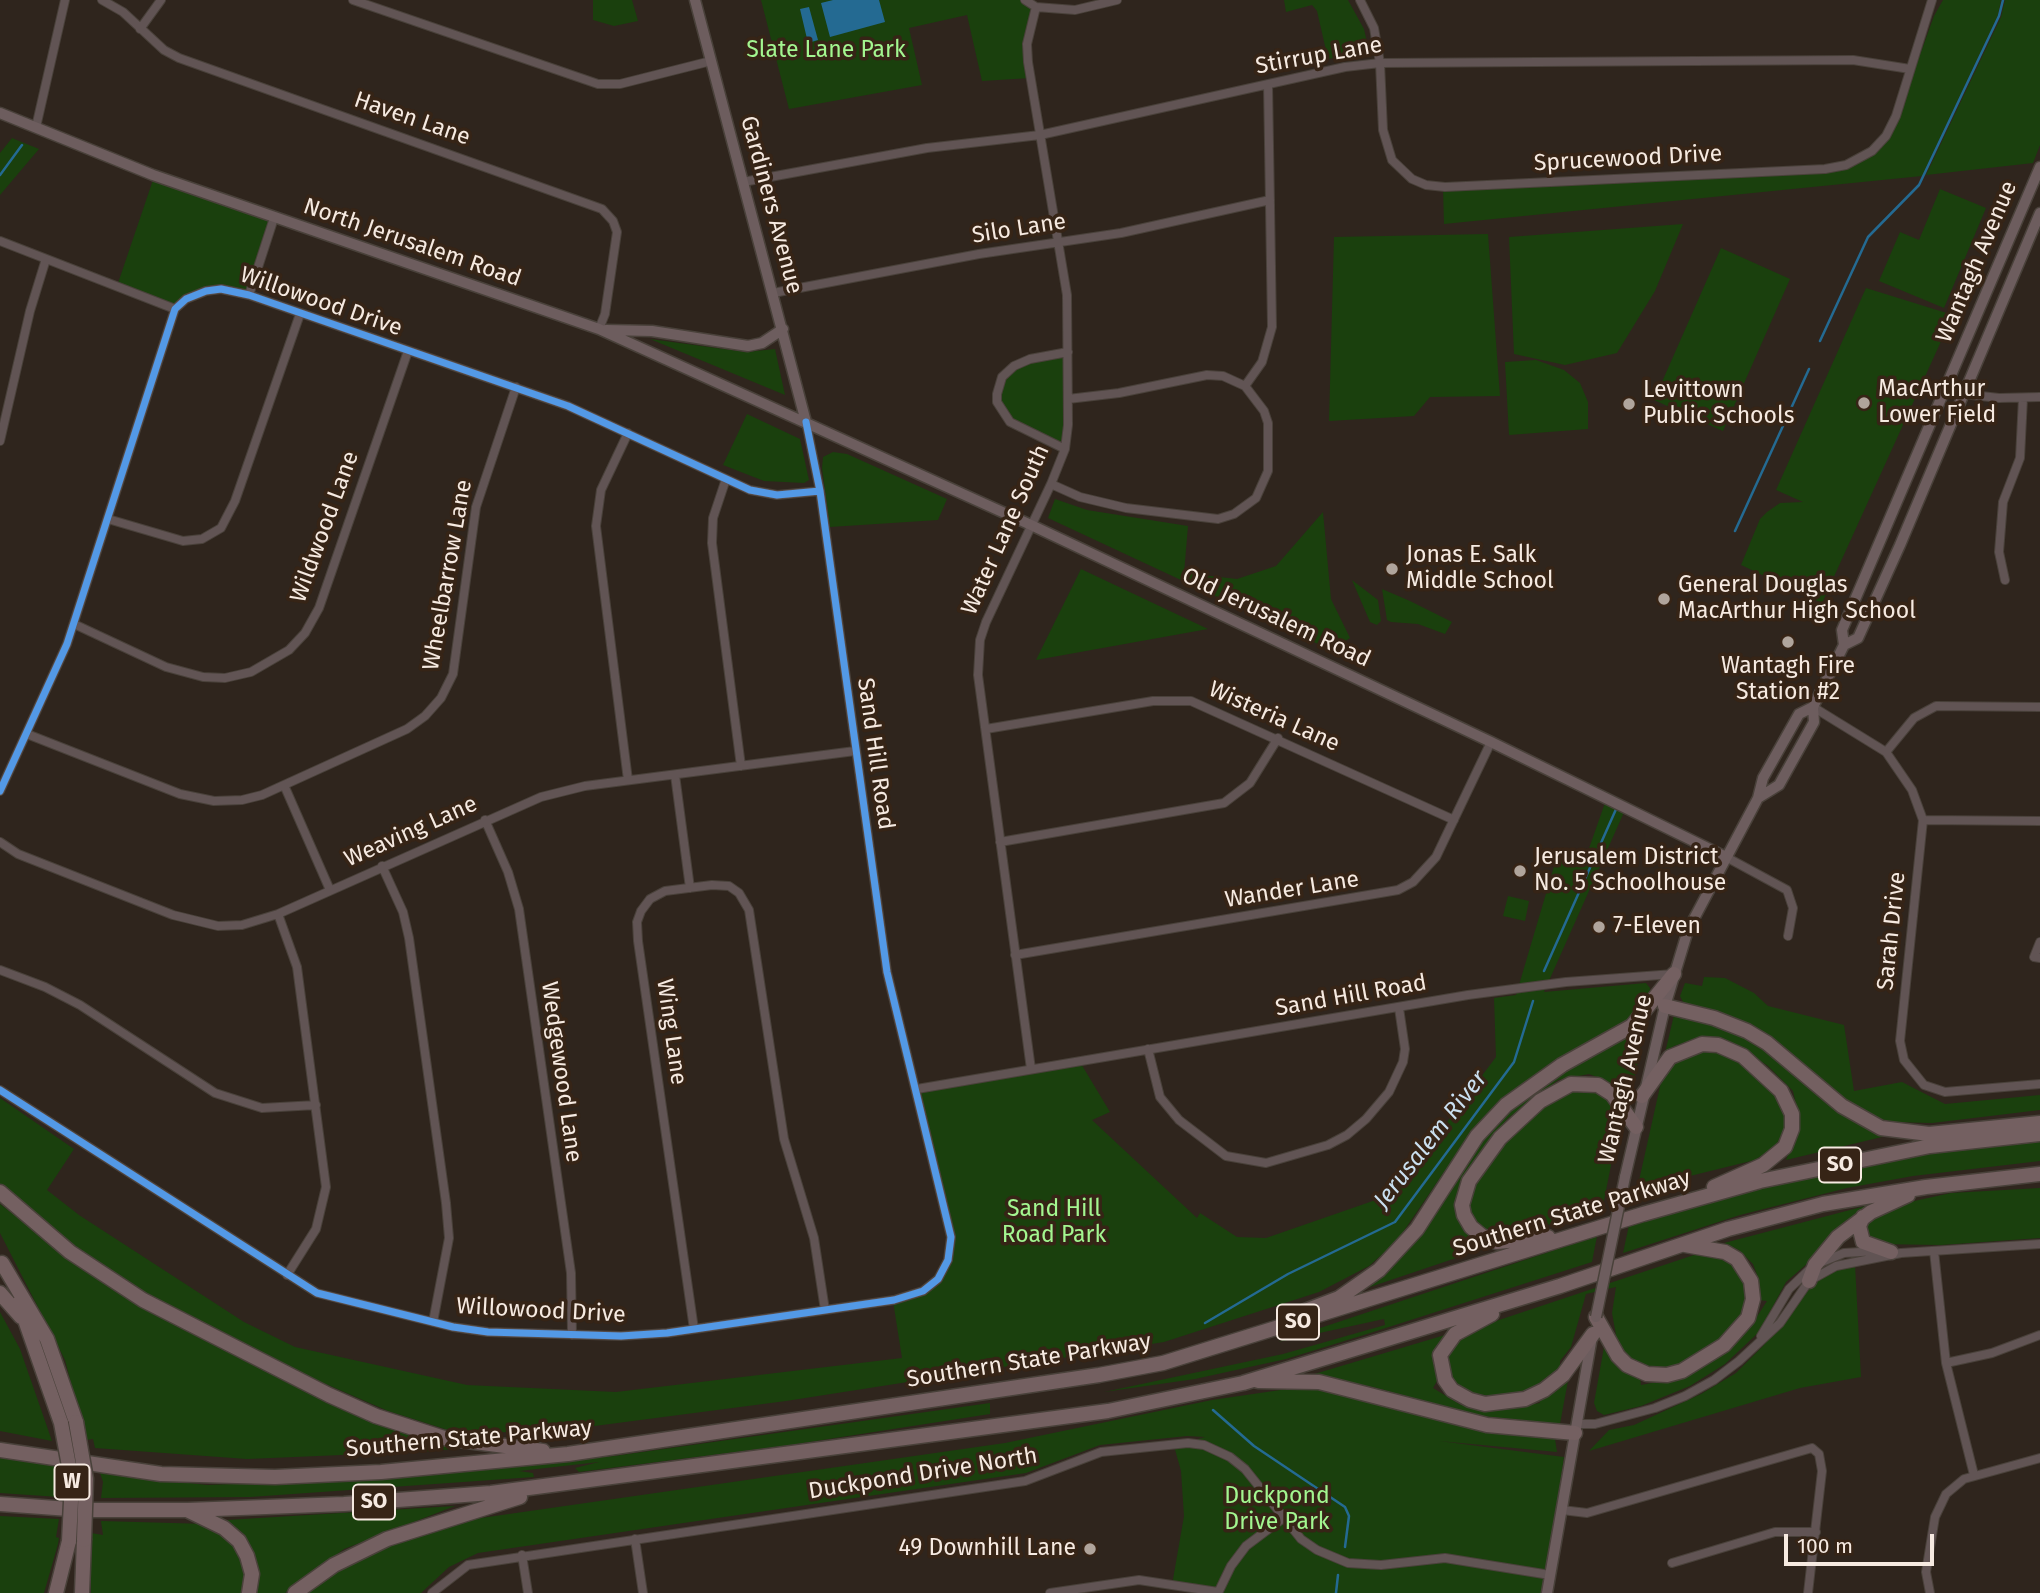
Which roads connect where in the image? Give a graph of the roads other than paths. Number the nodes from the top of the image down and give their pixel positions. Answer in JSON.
{"nodes":[{"id":1,"x":65,"y":0,"type":"edge"},
{"id":2,"x":102,"y":0,"type":"edge"},
{"id":3,"x":161,"y":0,"type":"edge"},
{"id":4,"x":353,"y":0,"type":"edge"},
{"id":5,"x":695,"y":0,"type":"edge"},
{"id":6,"x":1025,"y":0,"type":"edge"},
{"id":7,"x":1117,"y":0,"type":"edge"},
{"id":8,"x":1360,"y":0,"type":"edge"},
{"id":9,"x":1932,"y":0,"type":"edge"},
{"id":10,"x":1036,"y":8,"type":"junction"},
{"id":11,"x":140,"y":29,"type":"junction"},
{"id":12,"x":711,"y":61,"type":"junction"},
{"id":13,"x":1380,"y":63,"type":"junction"},
{"id":14,"x":1910,"y":69,"type":"junction"},
{"id":15,"x":1268,"y":84,"type":"junction"},
{"id":16,"x":0,"y":114,"type":"edge"},
{"id":17,"x":36,"y":127,"type":"junction"},
{"id":18,"x":1040,"y":135,"type":"junction"},
{"id":19,"x":2040,"y":167,"type":"edge"},
{"id":20,"x":743,"y":182,"type":"junction"},
{"id":21,"x":1270,"y":200,"type":"junction"},
{"id":22,"x":2040,"y":213,"type":"edge"},
{"id":23,"x":274,"y":219,"type":"junction"},
{"id":24,"x":0,"y":241,"type":"edge"},
{"id":25,"x":1058,"y":242,"type":"junction"},
{"id":26,"x":46,"y":260,"type":"junction"},
{"id":27,"x":773,"y":293,"type":"junction"},
{"id":28,"x":249,"y":295,"type":"junction"},
{"id":29,"x":175,"y":309,"type":"junction"},
{"id":30,"x":300,"y":314,"type":"junction"},
{"id":31,"x":598,"y":329,"type":"junction"},
{"id":32,"x":783,"y":329,"type":"junction"},
{"id":33,"x":408,"y":351,"type":"junction"},
{"id":34,"x":1068,"y":352,"type":"junction"},
{"id":35,"x":1245,"y":386,"type":"junction"},
{"id":36,"x":516,"y":387,"type":"junction"},
{"id":37,"x":1947,"y":387,"type":"junction"},
{"id":38,"x":1963,"y":394,"type":"junction"},
{"id":39,"x":2040,"y":397,"type":"edge"},
{"id":40,"x":2023,"y":398,"type":"junction"},
{"id":41,"x":1068,"y":399,"type":"junction"},
{"id":42,"x":806,"y":422,"type":"junction"},
{"id":43,"x":628,"y":433,"type":"junction"},
{"id":44,"x":0,"y":441,"type":"edge"},
{"id":45,"x":1065,"y":449,"type":"junction"},
{"id":46,"x":726,"y":479,"type":"junction"},
{"id":47,"x":1051,"y":484,"type":"junction"},
{"id":48,"x":820,"y":491,"type":"junction"},
{"id":49,"x":108,"y":519,"type":"junction"},
{"id":50,"x":1031,"y":525,"type":"junction"},
{"id":51,"x":1881,"y":545,"type":"junction"},
{"id":52,"x":1897,"y":552,"type":"junction"},
{"id":53,"x":2005,"y":580,"type":"dead end"},
{"id":54,"x":74,"y":624,"type":"junction"},
{"id":55,"x":1844,"y":645,"type":"junction"},
{"id":56,"x":1813,"y":707,"type":"junction"},
{"id":57,"x":2040,"y":707,"type":"edge"},
{"id":58,"x":986,"y":729,"type":"junction"},
{"id":59,"x":27,"y":734,"type":"junction"},
{"id":60,"x":1278,"y":738,"type":"junction"},
{"id":61,"x":1491,"y":742,"type":"junction"},
{"id":62,"x":855,"y":751,"type":"junction"},
{"id":63,"x":1886,"y":751,"type":"junction"},
{"id":64,"x":741,"y":766,"type":"junction"},
{"id":65,"x":675,"y":775,"type":"junction"},
{"id":66,"x":628,"y":780,"type":"junction"},
{"id":67,"x":284,"y":785,"type":"junction"},
{"id":68,"x":0,"y":791,"type":"edge"},
{"id":69,"x":1758,"y":798,"type":"junction"},
{"id":70,"x":485,"y":820,"type":"junction"},
{"id":71,"x":1454,"y":820,"type":"junction"},
{"id":72,"x":1923,"y":820,"type":"junction"},
{"id":73,"x":2040,"y":821,"type":"edge"},
{"id":74,"x":0,"y":842,"type":"edge"},
{"id":75,"x":1000,"y":842,"type":"junction"},
{"id":76,"x":1726,"y":858,"type":"junction"},
{"id":77,"x":382,"y":866,"type":"junction"},
{"id":78,"x":690,"y":888,"type":"junction"},
{"id":79,"x":330,"y":890,"type":"junction"},
{"id":80,"x":278,"y":914,"type":"junction"},
{"id":81,"x":1788,"y":936,"type":"dead end"},
{"id":82,"x":2040,"y":942,"type":"edge"},
{"id":83,"x":1016,"y":956,"type":"junction"},
{"id":84,"x":2040,"y":958,"type":"edge"},
{"id":85,"x":0,"y":970,"type":"edge"},
{"id":86,"x":1674,"y":974,"type":"junction"},
{"id":87,"x":1665,"y":1006,"type":"junction"},
{"id":88,"x":1399,"y":1008,"type":"junction"},
{"id":89,"x":1148,"y":1049,"type":"junction"},
{"id":90,"x":1031,"y":1069,"type":"junction"},
{"id":91,"x":2040,"y":1084,"type":"edge"},
{"id":92,"x":917,"y":1089,"type":"junction"},
{"id":93,"x":0,"y":1090,"type":"edge"},
{"id":94,"x":1642,"y":1096,"type":"junction"},
{"id":95,"x":316,"y":1105,"type":"junction"},
{"id":96,"x":2040,"y":1123,"type":"edge"},
{"id":97,"x":1636,"y":1127,"type":"junction"},
{"id":98,"x":2040,"y":1134,"type":"edge"},
{"id":99,"x":2040,"y":1174,"type":"edge"},
{"id":100,"x":1926,"y":1187,"type":"junction"},
{"id":101,"x":0,"y":1192,"type":"edge"},
{"id":102,"x":1643,"y":1214,"type":"junction"},
{"id":103,"x":1863,"y":1217,"type":"junction"},
{"id":104,"x":1591,"y":1231,"type":"junction"},
{"id":105,"x":2040,"y":1244,"type":"edge"},
{"id":106,"x":1683,"y":1245,"type":"junction"},
{"id":107,"x":1934,"y":1251,"type":"junction"},
{"id":108,"x":1896,"y":1252,"type":"junction"},
{"id":109,"x":1,"y":1262,"type":"edge"},
{"id":110,"x":1815,"y":1265,"type":"junction"},
{"id":111,"x":287,"y":1275,"type":"junction"},
{"id":112,"x":1809,"y":1281,"type":"junction"},
{"id":113,"x":1560,"y":1286,"type":"junction"},
{"id":114,"x":0,"y":1293,"type":"edge"},
{"id":115,"x":825,"y":1310,"type":"junction"},
{"id":116,"x":1596,"y":1317,"type":"junction"},
{"id":117,"x":433,"y":1322,"type":"junction"},
{"id":118,"x":27,"y":1323,"type":"junction"},
{"id":119,"x":694,"y":1329,"type":"junction"},
{"id":120,"x":1593,"y":1334,"type":"junction"},
{"id":121,"x":572,"y":1335,"type":"junction"},
{"id":122,"x":2040,"y":1335,"type":"edge"},
{"id":123,"x":1757,"y":1344,"type":"junction"},
{"id":124,"x":1163,"y":1363,"type":"junction"},
{"id":125,"x":1945,"y":1363,"type":"junction"},
{"id":126,"x":1250,"y":1381,"type":"junction"},
{"id":127,"x":68,"y":1423,"type":"junction"},
{"id":128,"x":1575,"y":1429,"type":"junction"},
{"id":129,"x":0,"y":1450,"type":"edge"},
{"id":130,"x":568,"y":1454,"type":"junction"},
{"id":131,"x":2040,"y":1458,"type":"edge"},
{"id":132,"x":1975,"y":1475,"type":"junction"},
{"id":133,"x":561,"y":1485,"type":"junction"},
{"id":134,"x":0,"y":1504,"type":"edge"},
{"id":135,"x":188,"y":1510,"type":"junction"},
{"id":136,"x":1562,"y":1510,"type":"junction"},
{"id":137,"x":1282,"y":1519,"type":"junction"},
{"id":138,"x":1816,"y":1532,"type":"junction"},
{"id":139,"x":635,"y":1539,"type":"junction"},
{"id":140,"x":522,"y":1555,"type":"junction"},
{"id":141,"x":1672,"y":1563,"type":"dead end"},
{"id":142,"x":1550,"y":1575,"type":"junction"},
{"id":143,"x":1218,"y":1592,"type":"edge"},
{"id":144,"x":56,"y":1593,"type":"edge"},
{"id":145,"x":82,"y":1593,"type":"edge"},
{"id":146,"x":249,"y":1593,"type":"edge"},
{"id":147,"x":295,"y":1593,"type":"edge"},
{"id":148,"x":432,"y":1593,"type":"edge"},
{"id":149,"x":527,"y":1593,"type":"edge"},
{"id":150,"x":643,"y":1593,"type":"edge"},
{"id":151,"x":1050,"y":1593,"type":"edge"},
{"id":152,"x":1547,"y":1593,"type":"edge"},
{"id":153,"x":1808,"y":1593,"type":"edge"},
{"id":154,"x":1930,"y":1593,"type":"edge"}],
"edges":[{"from":1,"to":17,"type":"street"},
{"from":2,"to":11,"type":"street","name":"Haven Lane"},
{"from":3,"to":11,"type":"street"},
{"from":4,"to":12,"type":"street"},
{"from":5,"to":12,"type":"main road","name":"Gardiners Avenue"},
{"from":6,"to":10,"type":"street"},
{"from":7,"to":10,"type":"street"},
{"from":8,"to":13,"type":"street","name":"Sprucewood Drive"},
{"from":9,"to":14,"type":"street","name":"Sprucewood Drive"},
{"from":10,"to":18,"type":"street","name":"Water Lane South"},
{"from":11,"to":31,"type":"street","name":"Haven Lane"},
{"from":12,"to":20,"type":"main road","name":"Gardiners Avenue"},
{"from":13,"to":14,"type":"street","name":"Stirrup Lane"},
{"from":13,"to":14,"type":"street","name":"Sprucewood Drive"},
{"from":13,"to":15,"type":"street","name":"Stirrup Lane"},
{"from":15,"to":18,"type":"street","name":"Stirrup Lane"},
{"from":15,"to":21,"type":"street"},
{"from":16,"to":17,"type":"main road","name":"North Jerusalem Road"},
{"from":17,"to":23,"type":"main road","name":"North Jerusalem Road"},
{"from":18,"to":20,"type":"street","name":"Stirrup Lane"},
{"from":18,"to":25,"type":"street","name":"Water Lane South"},
{"from":19,"to":37,"type":"main road","name":"Wantagh Avenue"},
{"from":20,"to":27,"type":"main road","name":"Gardiners Avenue"},
{"from":21,"to":25,"type":"street","name":"Silo Lane"},
{"from":21,"to":35,"type":"street"},
{"from":22,"to":38,"type":"main road","name":"Wantagh Avenue"},
{"from":23,"to":28,"type":"street"},
{"from":23,"to":31,"type":"main road","name":"North Jerusalem Road"},
{"from":24,"to":26,"type":"street"},
{"from":25,"to":27,"type":"street","name":"Silo Lane"},
{"from":25,"to":34,"type":"street","name":"Water Lane South"},
{"from":26,"to":29,"type":"street"},
{"from":26,"to":44,"type":"street"},
{"from":27,"to":32,"type":"main road","name":"Gardiners Avenue"},
{"from":28,"to":29,"type":"street","name":"Willowood Drive"},
{"from":28,"to":30,"type":"street","name":"Willowood Drive"},
{"from":29,"to":49,"type":"street"},
{"from":30,"to":33,"type":"street","name":"Willowood Drive"},
{"from":30,"to":49,"type":"street"},
{"from":31,"to":32,"type":"main road"},
{"from":31,"to":42,"type":"main road","name":"North Jerusalem Road"},
{"from":32,"to":42,"type":"main road","name":"Gardiners Avenue"},
{"from":33,"to":36,"type":"street","name":"Willowood Drive"},
{"from":33,"to":54,"type":"street","name":"Wildwood Lane"},
{"from":34,"to":41,"type":"street","name":"Water Lane South"},
{"from":34,"to":45,"type":"street"},
{"from":35,"to":41,"type":"street"},
{"from":35,"to":47,"type":"street"},
{"from":36,"to":43,"type":"street","name":"Willowood Drive"},
{"from":36,"to":67,"type":"street","name":"Wheelbarrow Lane"},
{"from":37,"to":38,"type":"street"},
{"from":37,"to":51,"type":"main road","name":"Wantagh Avenue"},
{"from":38,"to":40,"type":"street"},
{"from":38,"to":52,"type":"main road","name":"Wantagh Avenue"},
{"from":39,"to":40,"type":"street"},
{"from":40,"to":53,"type":"street"},
{"from":41,"to":45,"type":"street","name":"Water Lane South"},
{"from":42,"to":48,"type":"street","name":"Sand Hill Road"},
{"from":42,"to":50,"type":"main road","name":"Old Jerusalem Road"},
{"from":43,"to":46,"type":"street","name":"Willowood Drive"},
{"from":43,"to":66,"type":"street"},
{"from":45,"to":47,"type":"street","name":"Water Lane South"},
{"from":46,"to":48,"type":"street","name":"Willowood Drive"},
{"from":46,"to":64,"type":"street"},
{"from":47,"to":50,"type":"street","name":"Water Lane South"},
{"from":48,"to":62,"type":"street","name":"Sand Hill Road"},
{"from":49,"to":54,"type":"street"},
{"from":50,"to":58,"type":"street","name":"Water Lane South"},
{"from":50,"to":61,"type":"main road","name":"Old Jerusalem Road"},
{"from":51,"to":52,"type":"main road"},
{"from":51,"to":55,"type":"main road","name":"Wantagh Avenue"},
{"from":52,"to":55,"type":"main road","name":"Wantagh Avenue"},
{"from":54,"to":59,"type":"street"},
{"from":55,"to":56,"type":"main road","name":"Wantagh Avenue"},
{"from":56,"to":63,"type":"street","name":"Sarah Drive"},
{"from":56,"to":69,"type":"main road","name":"Wantagh Avenue"},
{"from":56,"to":69,"type":"main road","name":"Wantagh Avenue"},
{"from":57,"to":63,"type":"street"},
{"from":58,"to":60,"type":"street","name":"Wisteria Lane"},
{"from":58,"to":75,"type":"street","name":"Water Lane South"},
{"from":59,"to":67,"type":"street","name":"Wheelbarrow Lane"},
{"from":59,"to":68,"type":"street"},
{"from":60,"to":71,"type":"street","name":"Wisteria Lane"},
{"from":60,"to":75,"type":"street"},
{"from":61,"to":71,"type":"street","name":"Wander Lane"},
{"from":61,"to":76,"type":"main road","name":"Old Jerusalem Road"},
{"from":62,"to":64,"type":"street","name":"Weaving Lane"},
{"from":62,"to":92,"type":"street","name":"Sand Hill Road"},
{"from":63,"to":72,"type":"street","name":"Sarah Drive"},
{"from":64,"to":65,"type":"street","name":"Weaving Lane"},
{"from":65,"to":66,"type":"street","name":"Weaving Lane"},
{"from":65,"to":78,"type":"street"},
{"from":66,"to":70,"type":"street","name":"Weaving Lane"},
{"from":67,"to":79,"type":"street"},
{"from":69,"to":76,"type":"main road","name":"Wantagh Avenue"},
{"from":70,"to":77,"type":"street","name":"Weaving Lane"},
{"from":70,"to":121,"type":"street","name":"Wedgewood Lane"},
{"from":71,"to":83,"type":"street","name":"Wander Lane"},
{"from":72,"to":73,"type":"street"},
{"from":72,"to":91,"type":"street","name":"Sarah Drive"},
{"from":74,"to":80,"type":"street","name":"Weaving Lane"},
{"from":75,"to":83,"type":"street","name":"Water Lane South"},
{"from":76,"to":81,"type":"street"},
{"from":76,"to":86,"type":"main road","name":"Wantagh Avenue"},
{"from":77,"to":79,"type":"street","name":"Weaving Lane"},
{"from":77,"to":117,"type":"street"},
{"from":78,"to":115,"type":"street","name":"Wing Lane"},
{"from":78,"to":119,"type":"street","name":"Wing Lane"},
{"from":79,"to":80,"type":"street","name":"Weaving Lane"},
{"from":80,"to":95,"type":"street"},
{"from":82,"to":84,"type":"street"},
{"from":83,"to":90,"type":"street","name":"Water Lane South"},
{"from":85,"to":95,"type":"street"},
{"from":86,"to":87,"type":"main road","name":"Wantagh Avenue"},
{"from":86,"to":88,"type":"street","name":"Sand Hill Road"},
{"from":86,"to":124,"type":"highway"},
{"from":87,"to":94,"type":"main road","name":"Wantagh Avenue"},
{"from":87,"to":96,"type":"highway"},
{"from":88,"to":89,"type":"street","name":"Sand Hill Road"},
{"from":88,"to":89,"type":"street"},
{"from":89,"to":90,"type":"street","name":"Sand Hill Road"},
{"from":90,"to":92,"type":"street","name":"Sand Hill Road"},
{"from":92,"to":115,"type":"street","name":"Willowood Drive"},
{"from":93,"to":111,"type":"street","name":"Willowood Drive"},
{"from":94,"to":97,"type":"main road","name":"Wantagh Avenue"},
{"from":94,"to":102,"type":"highway"},
{"from":95,"to":111,"type":"street"},
{"from":97,"to":104,"type":"highway"},
{"from":97,"to":116,"type":"main road","name":"Wantagh Avenue","bridge":true},
{"from":98,"to":102,"type":"highway","name":"Southern State Parkway","number":"SO"},
{"from":99,"to":100,"type":"highway","number":"SO"},
{"from":100,"to":103,"type":"highway"},
{"from":100,"to":106,"type":"highway","number":"SO"},
{"from":101,"to":130,"type":"highway"},
{"from":102,"to":104,"type":"highway","name":"Southern State Parkway","number":"SO"},
{"from":103,"to":108,"type":"highway"},
{"from":103,"to":110,"type":"highway"},
{"from":104,"to":124,"type":"highway","name":"Southern State Parkway","number":"SO"},
{"from":105,"to":107,"type":"street"},
{"from":106,"to":113,"type":"highway","number":"SO"},
{"from":106,"to":116,"type":"highway"},
{"from":107,"to":108,"type":"street"},
{"from":107,"to":125,"type":"street"},
{"from":108,"to":110,"type":"street"},
{"from":108,"to":112,"type":"street"},
{"from":109,"to":118,"type":"highway","number":"W"},
{"from":109,"to":127,"type":"highway"},
{"from":110,"to":112,"type":"highway"},
{"from":110,"to":123,"type":"street"},
{"from":111,"to":117,"type":"street","name":"Willowood Drive"},
{"from":112,"to":123,"type":"street"},
{"from":113,"to":120,"type":"highway"},
{"from":113,"to":126,"type":"highway","number":"SO"},
{"from":114,"to":118,"type":"highway"},
{"from":115,"to":119,"type":"street","name":"Willowood Drive"},
{"from":116,"to":120,"type":"main road","name":"Wantagh Avenue"},
{"from":117,"to":121,"type":"street","name":"Willowood Drive"},
{"from":118,"to":127,"type":"highway","number":"W"},
{"from":119,"to":121,"type":"street","name":"Willowood Drive"},
{"from":120,"to":128,"type":"main road","name":"Wantagh Avenue"},
{"from":122,"to":125,"type":"street"},
{"from":123,"to":128,"type":"street"},
{"from":124,"to":130,"type":"highway","name":"Southern State Parkway","number":"SO"},
{"from":125,"to":132,"type":"street"},
{"from":126,"to":128,"type":"highway"},
{"from":126,"to":133,"type":"highway","number":"SO"},
{"from":127,"to":144,"type":"highway","number":"W","bridge":true},
{"from":127,"to":145,"type":"highway","bridge":true},
{"from":128,"to":136,"type":"main road","name":"Wantagh Avenue"},
{"from":129,"to":130,"type":"highway","name":"Southern State Parkway","number":"SO"},
{"from":131,"to":132,"type":"street"},
{"from":132,"to":154,"type":"street"},
{"from":133,"to":135,"type":"highway","number":"SO"},
{"from":133,"to":147,"type":"highway"},
{"from":134,"to":135,"type":"highway","number":"SO"},
{"from":135,"to":146,"type":"highway"},
{"from":136,"to":138,"type":"street"},
{"from":136,"to":142,"type":"main road","name":"Wantagh Avenue"},
{"from":137,"to":139,"type":"street","name":"Duckpond Drive North"},
{"from":137,"to":142,"type":"street","name":"Duckpond Drive North"},
{"from":137,"to":143,"type":"street"},
{"from":138,"to":141,"type":"street"},
{"from":138,"to":153,"type":"street"},
{"from":139,"to":140,"type":"street","name":"Duckpond Drive North"},
{"from":139,"to":150,"type":"street"},
{"from":140,"to":148,"type":"street","name":"Duckpond Drive North"},
{"from":140,"to":149,"type":"street"},
{"from":142,"to":152,"type":"main road","name":"Wantagh Avenue"},
{"from":143,"to":151,"type":"street"}]}
